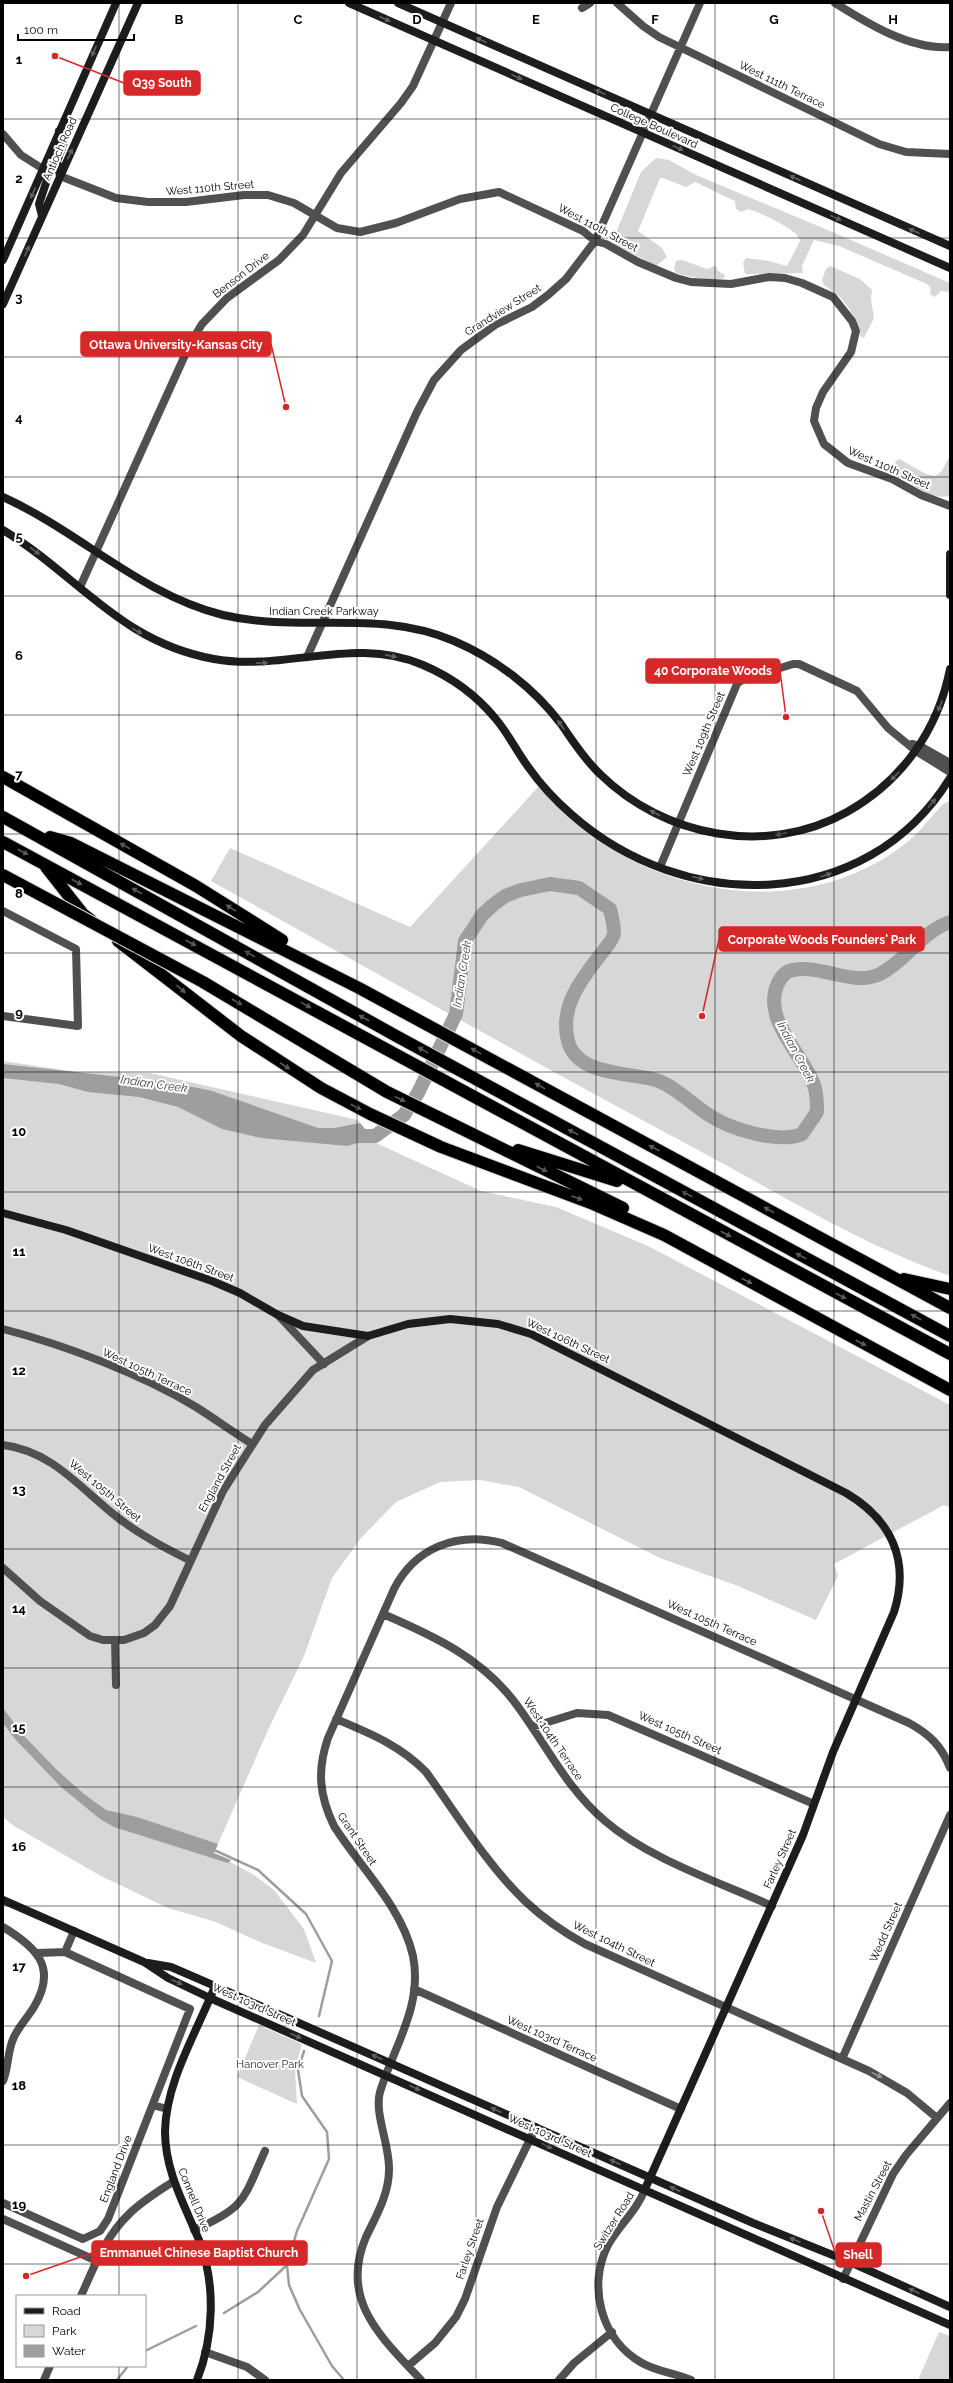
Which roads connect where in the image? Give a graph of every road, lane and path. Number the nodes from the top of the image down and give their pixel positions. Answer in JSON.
{"nodes":[{"id":1,"x":116,"y":3,"type":"edge"},
{"id":2,"x":138,"y":3,"type":"edge"},
{"id":3,"x":350,"y":3,"type":"edge"},
{"id":4,"x":398,"y":3,"type":"edge"},
{"id":5,"x":451,"y":3,"type":"edge"},
{"id":6,"x":590,"y":3,"type":"edge"},
{"id":7,"x":617,"y":3,"type":"edge"},
{"id":8,"x":700,"y":3,"type":"edge"},
{"id":9,"x":835,"y":3,"type":"edge"},
{"id":10,"x":582,"y":8,"type":"dead end"},
{"id":11,"x":443,"y":23,"type":"junction"},
{"id":12,"x":435,"y":41,"type":"junction"},
{"id":13,"x":680,"y":47,"type":"junction"},
{"id":14,"x":950,"y":47,"type":"edge"},
{"id":15,"x":651,"y":114,"type":"junction"},
{"id":16,"x":59,"y":131,"type":"junction"},
{"id":17,"x":643,"y":133,"type":"junction"},
{"id":18,"x":3,"y":134,"type":"edge"},
{"id":19,"x":950,"y":154,"type":"edge"},
{"id":20,"x":43,"y":169,"type":"junction"},
{"id":21,"x":60,"y":176,"type":"junction"},
{"id":22,"x":316,"y":215,"type":"junction"},
{"id":23,"x":42,"y":216,"type":"junction"},
{"id":24,"x":595,"y":241,"type":"junction"},
{"id":25,"x":950,"y":246,"type":"edge"},
{"id":26,"x":3,"y":260,"type":"edge"},
{"id":27,"x":950,"y":268,"type":"edge"},
{"id":28,"x":3,"y":304,"type":"edge"},
{"id":29,"x":3,"y":497,"type":"edge"},
{"id":30,"x":950,"y":506,"type":"edge"},
{"id":31,"x":3,"y":530,"type":"edge"},
{"id":32,"x":96,"y":552,"type":"junction"},
{"id":33,"x":950,"y":554,"type":"edge"},
{"id":34,"x":80,"y":587,"type":"junction"},
{"id":35,"x":950,"y":594,"type":"edge"},
{"id":36,"x":322,"y":623,"type":"junction"},
{"id":37,"x":307,"y":657,"type":"junction"},
{"id":38,"x":950,"y":669,"type":"edge"},
{"id":39,"x":918,"y":749,"type":"junction"},
{"id":40,"x":950,"y":763,"type":"edge"},
{"id":41,"x":950,"y":772,"type":"edge"},
{"id":42,"x":3,"y":777,"type":"edge"},
{"id":43,"x":950,"y":778,"type":"edge"},
{"id":44,"x":3,"y":817,"type":"edge"},
{"id":45,"x":678,"y":824,"type":"junction"},
{"id":46,"x":33,"y":833,"type":"junction"},
{"id":47,"x":3,"y":842,"type":"edge"},
{"id":48,"x":42,"y":863,"type":"junction"},
{"id":49,"x":660,"y":867,"type":"junction"},
{"id":50,"x":3,"y":875,"type":"edge"},
{"id":51,"x":3,"y":911,"type":"edge"},
{"id":52,"x":359,"y":988,"type":"junction"},
{"id":53,"x":3,"y":1016,"type":"edge"},
{"id":54,"x":470,"y":1132,"type":"junction"},
{"id":55,"x":643,"y":1189,"type":"junction"},
{"id":56,"x":3,"y":1214,"type":"edge"},
{"id":57,"x":664,"y":1235,"type":"junction"},
{"id":58,"x":889,"y":1276,"type":"junction"},
{"id":59,"x":950,"y":1289,"type":"edge"},
{"id":60,"x":950,"y":1308,"type":"edge"},
{"id":61,"x":278,"y":1315,"type":"junction"},
{"id":62,"x":3,"y":1329,"type":"edge"},
{"id":63,"x":368,"y":1336,"type":"junction"},
{"id":64,"x":950,"y":1336,"type":"edge"},
{"id":65,"x":950,"y":1354,"type":"edge"},
{"id":66,"x":324,"y":1364,"type":"junction"},
{"id":67,"x":950,"y":1390,"type":"edge"},
{"id":68,"x":252,"y":1444,"type":"junction"},
{"id":69,"x":3,"y":1445,"type":"edge"},
{"id":70,"x":888,"y":1531,"type":"joint"},
{"id":71,"x":447,"y":1542,"type":"joint"},
{"id":72,"x":191,"y":1561,"type":"junction"},
{"id":73,"x":3,"y":1568,"type":"edge"},
{"id":74,"x":383,"y":1614,"type":"junction"},
{"id":75,"x":115,"y":1640,"type":"junction"},
{"id":76,"x":116,"y":1685,"type":"dead end"},
{"id":77,"x":856,"y":1699,"type":"junction"},
{"id":78,"x":336,"y":1719,"type":"junction"},
{"id":79,"x":532,"y":1727,"type":"junction"},
{"id":80,"x":950,"y":1766,"type":"edge"},
{"id":81,"x":814,"y":1804,"type":"junction"},
{"id":82,"x":950,"y":1814,"type":"edge"},
{"id":83,"x":4,"y":1902,"type":"edge"},
{"id":84,"x":772,"y":1906,"type":"junction"},
{"id":85,"x":3,"y":1927,"type":"edge"},
{"id":86,"x":74,"y":1931,"type":"junction"},
{"id":87,"x":66,"y":1952,"type":"junction"},
{"id":88,"x":38,"y":1953,"type":"junction"},
{"id":89,"x":144,"y":1962,"type":"junction"},
{"id":90,"x":215,"y":1986,"type":"junction"},
{"id":91,"x":414,"y":1989,"type":"junction"},
{"id":92,"x":210,"y":1998,"type":"junction"},
{"id":93,"x":727,"y":2008,"type":"junction"},
{"id":94,"x":842,"y":2059,"type":"junction"},
{"id":95,"x":391,"y":2064,"type":"junction"},
{"id":96,"x":386,"y":2076,"type":"junction"},
{"id":97,"x":3,"y":2081,"type":"edge"},
{"id":98,"x":950,"y":2103,"type":"edge"},
{"id":99,"x":153,"y":2105,"type":"junction"},
{"id":100,"x":681,"y":2108,"type":"junction"},
{"id":101,"x":167,"y":2109,"type":"junction"},
{"id":102,"x":937,"y":2118,"type":"junction"},
{"id":103,"x":536,"y":2127,"type":"junction"},
{"id":104,"x":530,"y":2139,"type":"junction"},
{"id":105,"x":265,"y":2151,"type":"dead end"},
{"id":106,"x":650,"y":2177,"type":"junction"},
{"id":107,"x":174,"y":2181,"type":"junction"},
{"id":108,"x":645,"y":2189,"type":"junction"},
{"id":109,"x":3,"y":2203,"type":"edge"},
{"id":110,"x":35,"y":2217,"type":"junction"},
{"id":111,"x":3,"y":2219,"type":"edge"},
{"id":112,"x":194,"y":2230,"type":"junction"},
{"id":113,"x":30,"y":2231,"type":"junction"},
{"id":114,"x":97,"y":2260,"type":"junction"},
{"id":115,"x":850,"y":2262,"type":"junction"},
{"id":116,"x":843,"y":2279,"type":"junction"},
{"id":117,"x":81,"y":2295,"type":"edge"},
{"id":118,"x":950,"y":2307,"type":"edge"},
{"id":119,"x":950,"y":2326,"type":"edge"},
{"id":120,"x":612,"y":2332,"type":"junction"},
{"id":121,"x":205,"y":2352,"type":"junction"},
{"id":122,"x":408,"y":2366,"type":"junction"},
{"id":123,"x":50,"y":2367,"type":"edge"},
{"id":124,"x":44,"y":2380,"type":"edge"},
{"id":125,"x":197,"y":2380,"type":"edge"},
{"id":126,"x":265,"y":2380,"type":"edge"},
{"id":127,"x":421,"y":2380,"type":"edge"},
{"id":128,"x":559,"y":2380,"type":"edge"},
{"id":129,"x":691,"y":2380,"type":"edge"}],
"edges":[{"from":1,"to":16,"type":"street","name":"Antioch Road","one_way":true},
{"from":21,"to":2,"type":"street","name":"Antioch Road","one_way":true},
{"from":3,"to":12,"type":"street","name":"College Boulevard","one_way":true},
{"from":4,"to":11,"type":"street","name":"College Boulevard"},
{"from":5,"to":11,"type":"street","name":"Benson Drive"},
{"from":6,"to":10,"type":"street"},
{"from":7,"to":13,"type":"street","name":"West 111th Terrace"},
{"from":8,"to":13,"type":"street","name":"Grandview Street"},
{"from":9,"to":14,"type":"street"},
{"from":11,"to":12,"type":"street","name":"Benson Drive"},
{"from":15,"to":11,"type":"street","name":"College Boulevard","one_way":true},
{"from":12,"to":17,"type":"street","name":"College Boulevard","one_way":true},
{"from":12,"to":22,"type":"street","name":"Benson Drive"},
{"from":13,"to":15,"type":"street","name":"Grandview Street"},
{"from":13,"to":19,"type":"street","name":"West 111th Terrace"},
{"from":15,"to":17,"type":"street","name":"Grandview Street"},
{"from":25,"to":15,"type":"street","name":"College Boulevard","one_way":true},
{"from":16,"to":20,"type":"street","name":"Antioch Road"},
{"from":16,"to":21,"type":"street"},
{"from":17,"to":24,"type":"street","name":"Grandview Street"},
{"from":17,"to":27,"type":"street","name":"College Boulevard","one_way":true},
{"from":18,"to":20,"type":"street"},
{"from":20,"to":23,"type":"street"},
{"from":20,"to":26,"type":"street","name":"Antioch Road","one_way":true},
{"from":21,"to":22,"type":"street","name":"West 110th Street"},
{"from":21,"to":23,"type":"street","name":"Antioch Road"},
{"from":22,"to":24,"type":"street","name":"West 110th Street"},
{"from":22,"to":32,"type":"street","name":"Benson Drive"},
{"from":28,"to":23,"type":"street","name":"Antioch Road","one_way":true},
{"from":24,"to":30,"type":"street","name":"West 110th Street"},
{"from":24,"to":36,"type":"street","name":"Grandview Street"},
{"from":29,"to":32,"type":"street","name":"Indian Creek Parkway"},
{"from":31,"to":34,"type":"street","one_way":true},
{"from":32,"to":34,"type":"street","name":"Benson Drive"},
{"from":32,"to":36,"type":"street","name":"Indian Creek Parkway"},
{"from":33,"to":35,"type":"street"},
{"from":34,"to":37,"type":"street","one_way":true},
{"from":36,"to":37,"type":"street","name":"Grandview Street"},
{"from":45,"to":36,"type":"street","name":"Indian Creek Parkway","one_way":true},
{"from":37,"to":49,"type":"street","one_way":true},
{"from":38,"to":39,"type":"street","name":"Indian Creek Parkway","one_way":true},
{"from":39,"to":40,"type":"street","name":"West 109th Street"},
{"from":39,"to":41,"type":"street","name":"West 109th Street"},
{"from":39,"to":45,"type":"street","name":"Indian Creek Parkway","one_way":true},
{"from":39,"to":45,"type":"street","name":"West 109th Street"},
{"from":52,"to":42,"type":"highway","one_way":true},
{"from":49,"to":43,"type":"street","one_way":true},
{"from":44,"to":46,"type":"highway"},
{"from":45,"to":49,"type":"street","name":"West 109th Street"},
{"from":46,"to":52,"type":"highway"},
{"from":64,"to":46,"type":"highway","one_way":true},
{"from":47,"to":48,"type":"highway","one_way":true},
{"from":48,"to":55,"type":"highway","one_way":true},
{"from":48,"to":57,"type":"highway","one_way":true},
{"from":50,"to":54,"type":"highway","one_way":true,"bridge":true},
{"from":51,"to":53,"type":"street"},
{"from":58,"to":52,"type":"highway","one_way":true},
{"from":54,"to":55,"type":"highway"},
{"from":54,"to":57,"type":"highway","one_way":true},
{"from":55,"to":65,"type":"highway","one_way":true},
{"from":56,"to":61,"type":"street","name":"West 106th Street"},
{"from":57,"to":67,"type":"highway","one_way":true},
{"from":58,"to":59,"type":"highway"},
{"from":58,"to":60,"type":"highway"},
{"from":61,"to":63,"type":"street","name":"West 106th Street"},
{"from":61,"to":66,"type":"street"},
{"from":62,"to":68,"type":"street","name":"West 105th Terrace"},
{"from":63,"to":66,"type":"street","name":"England Street"},
{"from":63,"to":70,"type":"street","name":"West 106th Street"},
{"from":66,"to":68,"type":"street","name":"England Street"},
{"from":68,"to":72,"type":"street","name":"England Street"},
{"from":69,"to":72,"type":"street","name":"West 105th Street"},
{"from":70,"to":77,"type":"street","name":"Farley Street"},
{"from":71,"to":74,"type":"street","name":"Grant Street"},
{"from":71,"to":77,"type":"street","name":"West 105th Terrace"},
{"from":72,"to":75,"type":"street","name":"England Street"},
{"from":73,"to":75,"type":"street"},
{"from":74,"to":78,"type":"street","name":"Grant Street"},
{"from":74,"to":79,"type":"street","name":"West 104th Terrace"},
{"from":75,"to":76,"type":"street"},
{"from":77,"to":80,"type":"street","name":"West 105th Terrace"},
{"from":77,"to":81,"type":"street","name":"Farley Street"},
{"from":78,"to":91,"type":"street","name":"Grant Street"},
{"from":78,"to":93,"type":"street","name":"West 104th Street"},
{"from":79,"to":81,"type":"street","name":"West 105th Street"},
{"from":79,"to":84,"type":"street","name":"West 104th Terrace"},
{"from":81,"to":84,"type":"street","name":"Farley Street"},
{"from":82,"to":94,"type":"street","name":"Wedd Street"},
{"from":83,"to":86,"type":"street","name":"West 103rd Street"},
{"from":84,"to":93,"type":"street","name":"Farley Street"},
{"from":85,"to":88,"type":"street"},
{"from":86,"to":87,"type":"street"},
{"from":86,"to":89,"type":"street","name":"West 103rd Street"},
{"from":87,"to":88,"type":"street"},
{"from":87,"to":99,"type":"street"},
{"from":88,"to":97,"type":"street"},
{"from":89,"to":90,"type":"street","name":"West 103rd Street"},
{"from":89,"to":92,"type":"street","name":"West 103rd Street","one_way":true},
{"from":90,"to":92,"type":"street","name":"Connell Drive"},
{"from":95,"to":90,"type":"street","name":"West 103rd Street","one_way":true},
{"from":91,"to":95,"type":"street","name":"Grant Street"},
{"from":91,"to":100,"type":"street","name":"West 103rd Terrace"},
{"from":92,"to":96,"type":"street","name":"West 103rd Street","one_way":true},
{"from":92,"to":101,"type":"street","name":"Connell Drive"},
{"from":93,"to":94,"type":"street","name":"West 104th Street"},
{"from":93,"to":100,"type":"street","name":"Farley Street"},
{"from":94,"to":102,"type":"street","name":"West 104th Street","one_way":true},
{"from":95,"to":96,"type":"street","name":"Grant Street"},
{"from":103,"to":95,"type":"street","name":"West 103rd Street","one_way":true},
{"from":96,"to":104,"type":"street","name":"West 103rd Street","one_way":true},
{"from":96,"to":122,"type":"street","name":"Grant Street"},
{"from":98,"to":102,"type":"street","name":"Mastin Street"},
{"from":99,"to":101,"type":"street"},
{"from":99,"to":110,"type":"street","name":"England Drive"},
{"from":100,"to":106,"type":"street","name":"Farley Street"},
{"from":101,"to":107,"type":"street","name":"Connell Drive"},
{"from":102,"to":115,"type":"street","name":"Mastin Street"},
{"from":103,"to":104,"type":"street","name":"Farley Street"},
{"from":106,"to":103,"type":"street","name":"West 103rd Street","one_way":true},
{"from":104,"to":108,"type":"street","name":"West 103rd Street","one_way":true},
{"from":104,"to":122,"type":"street","name":"Farley Street"},
{"from":105,"to":112,"type":"street"},
{"from":106,"to":108,"type":"street","name":"Farley Street"},
{"from":115,"to":106,"type":"street","name":"West 103rd Street","one_way":true},
{"from":107,"to":112,"type":"street","name":"Connell Drive"},
{"from":107,"to":114,"type":"street"},
{"from":108,"to":116,"type":"street","name":"West 103rd Street"},
{"from":108,"to":120,"type":"street","name":"Switzer Road"},
{"from":109,"to":110,"type":"street"},
{"from":110,"to":113,"type":"street"},
{"from":111,"to":113,"type":"street"},
{"from":112,"to":121,"type":"street","name":"Connell Drive"},
{"from":113,"to":114,"type":"street"},
{"from":114,"to":117,"type":"street"},
{"from":115,"to":116,"type":"street","name":"Mastin Street"},
{"from":118,"to":115,"type":"street","name":"West 103rd Street","one_way":true},
{"from":116,"to":119,"type":"street","name":"West 103rd Street"},
{"from":120,"to":128,"type":"street"},
{"from":120,"to":129,"type":"street","name":"Switzer Road"},
{"from":121,"to":125,"type":"street","name":"Connell Drive"},
{"from":121,"to":126,"type":"street"},
{"from":122,"to":127,"type":"street","name":"Grant Street"},
{"from":123,"to":124,"type":"street"}]}
